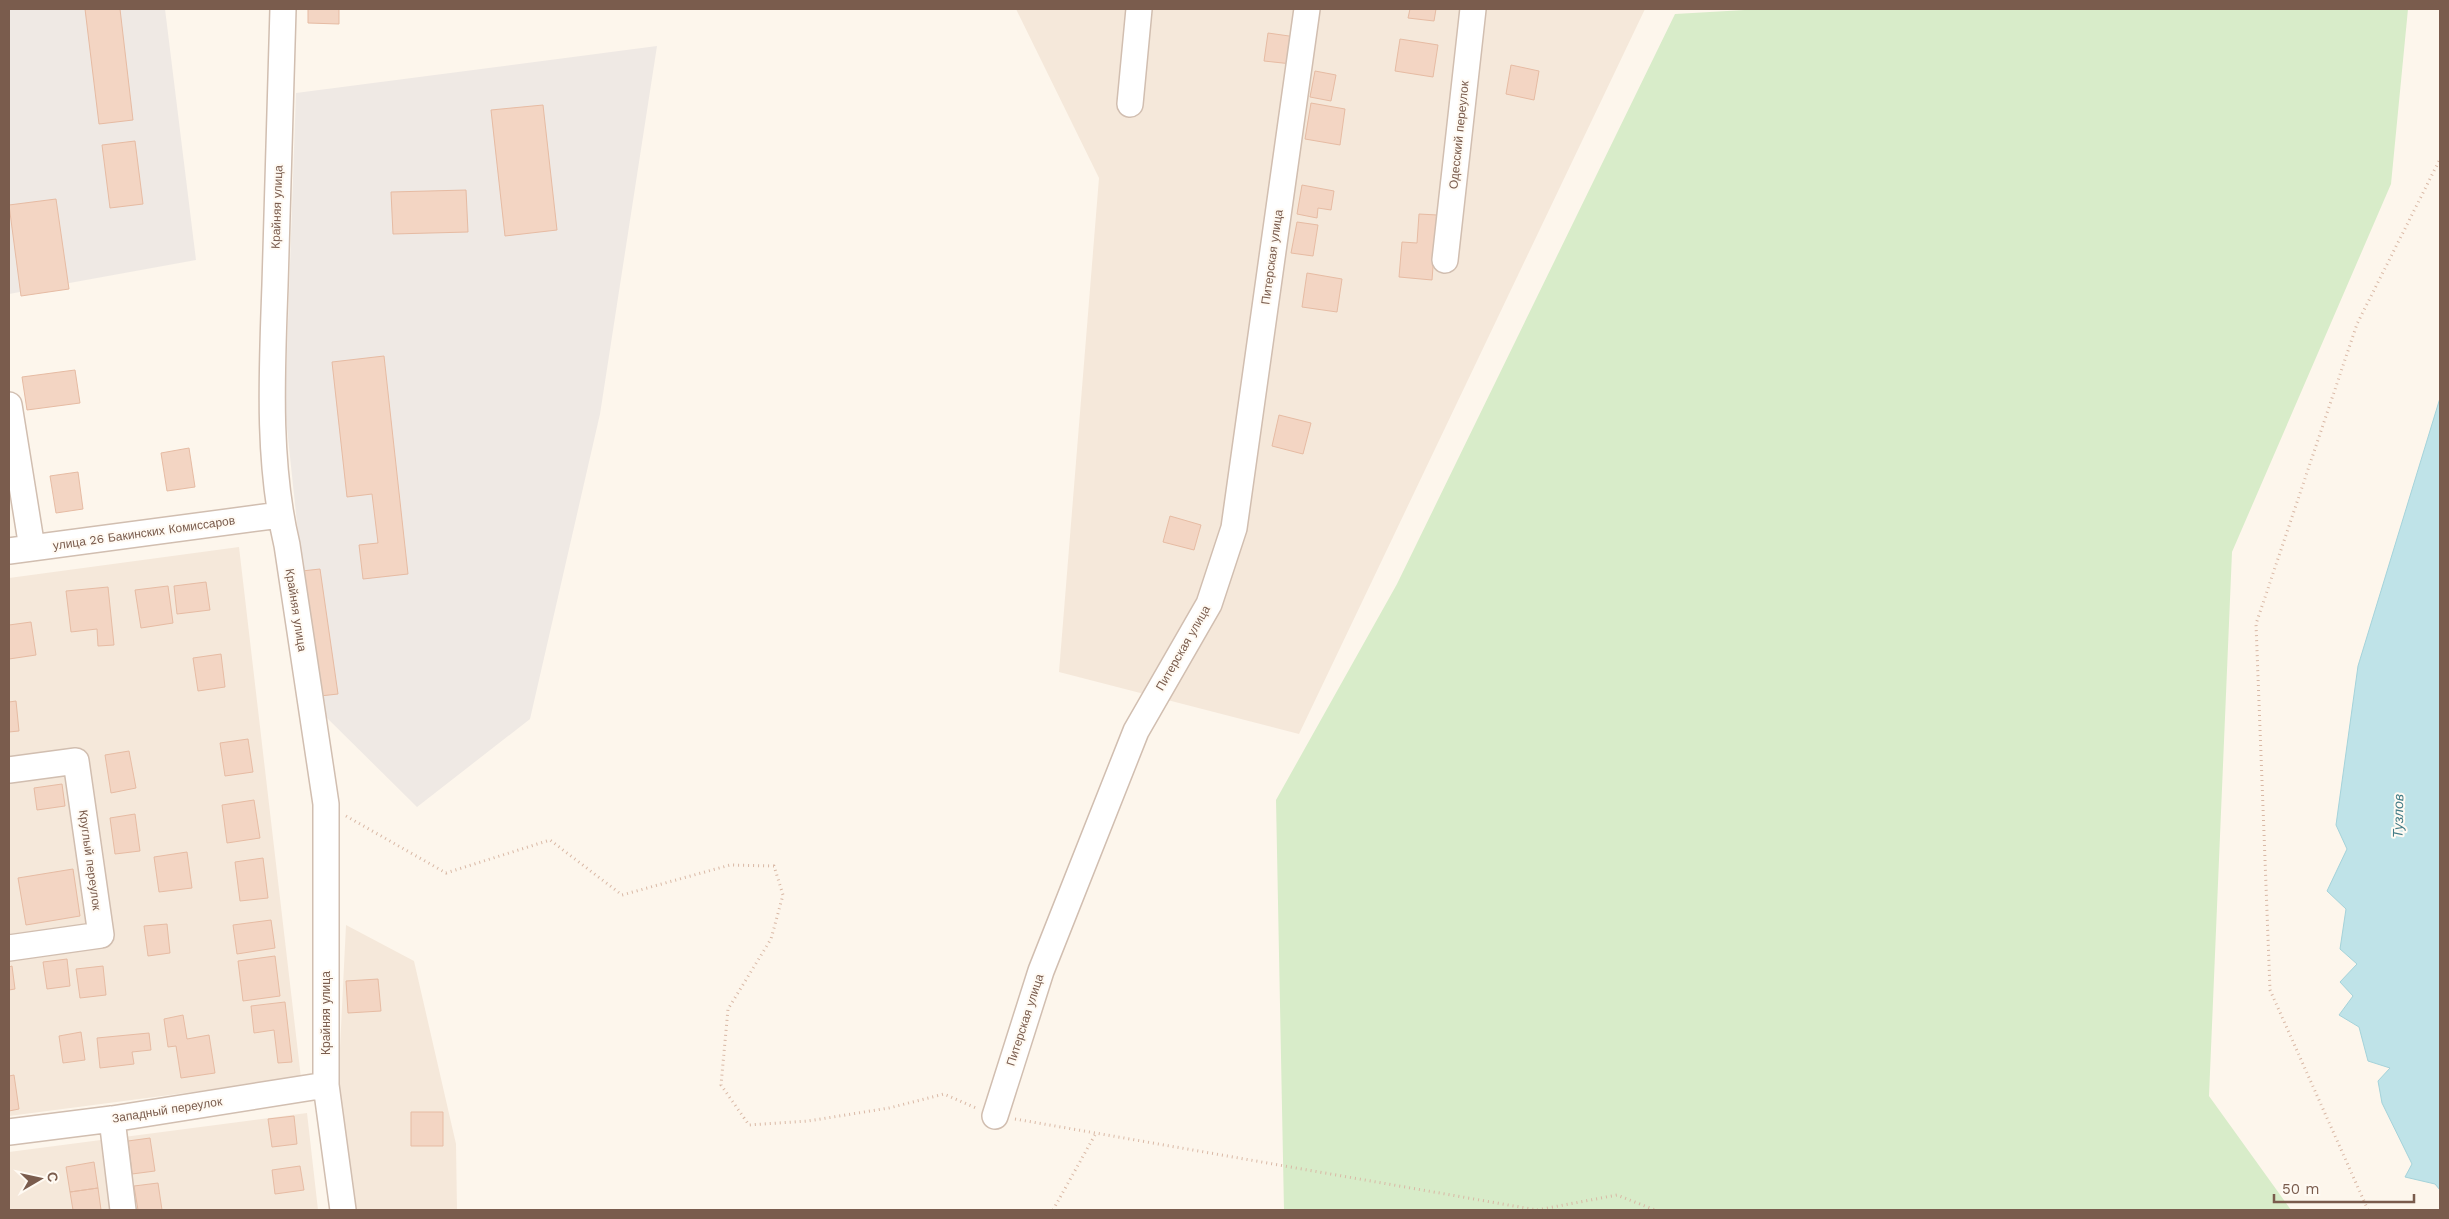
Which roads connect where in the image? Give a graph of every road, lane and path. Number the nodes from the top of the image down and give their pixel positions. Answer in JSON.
{"nodes":[{"id":1,"x":283,"y":9,"type":"edge"},
{"id":2,"x":1139,"y":9,"type":"edge"},
{"id":3,"x":1307,"y":9,"type":"edge"},
{"id":4,"x":1473,"y":9,"type":"edge"},
{"id":5,"x":1130,"y":104,"type":"dead end"},
{"id":6,"x":2440,"y":160,"type":"edge"},
{"id":7,"x":1445,"y":260,"type":"dead end"},
{"id":8,"x":9,"y":405,"type":"edge"},
{"id":9,"x":280,"y":515,"type":"junction"},
{"id":10,"x":20,"y":550,"type":"edge"},
{"id":11,"x":9,"y":770,"type":"edge"},
{"id":12,"x":326,"y":804,"type":"junction"},
{"id":13,"x":9,"y":948,"type":"edge"},
{"id":14,"x":326,"y":1085,"type":"junction"},
{"id":15,"x":995,"y":1116,"type":"junction"},
{"id":16,"x":112,"y":1119,"type":"junction"},
{"id":17,"x":9,"y":1132,"type":"edge"},
{"id":18,"x":1096,"y":1133,"type":"junction"},
{"id":19,"x":123,"y":1210,"type":"edge"},
{"id":20,"x":343,"y":1210,"type":"edge"},
{"id":21,"x":1053,"y":1210,"type":"edge"},
{"id":22,"x":1655,"y":1210,"type":"edge"},
{"id":23,"x":2368,"y":1210,"type":"edge"}],
"edges":[{"from":1,"to":9,"type":"street","name":"Крайняя улица"},
{"from":2,"to":5,"type":"street"},
{"from":3,"to":15,"type":"street","name":"Питерская улица"},
{"from":4,"to":7,"type":"street","name":"Одесский переулок"},
{"from":6,"to":23,"type":"path"},
{"from":8,"to":10,"type":"street"},
{"from":9,"to":10,"type":"street","name":"улица 26 Бакинских Комиссаров"},
{"from":9,"to":12,"type":"street","name":"Крайняя улица"},
{"from":11,"to":13,"type":"street","name":"Круглый переулок"},
{"from":12,"to":14,"type":"street","name":"Крайняя улица"},
{"from":12,"to":15,"type":"path"},
{"from":14,"to":16,"type":"street","name":"Западный переулок"},
{"from":14,"to":20,"type":"street","name":"Крайняя улица"},
{"from":15,"to":18,"type":"path"},
{"from":16,"to":17,"type":"street","name":"Западный переулок"},
{"from":16,"to":19,"type":"street"},
{"from":18,"to":21,"type":"path"},
{"from":18,"to":22,"type":"path"}]}
